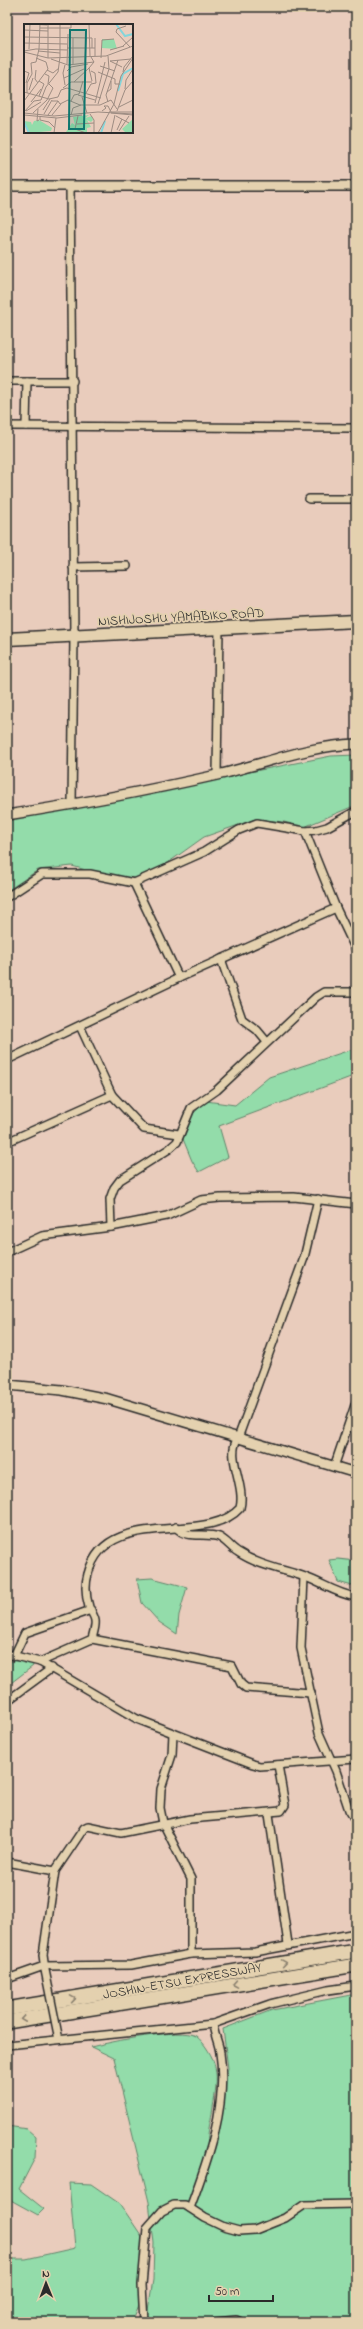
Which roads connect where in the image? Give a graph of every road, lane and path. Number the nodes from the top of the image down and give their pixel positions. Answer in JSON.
{"nodes":[{"id":1,"x":7,"y":186,"type":"edge"},
{"id":2,"x":70,"y":186,"type":"junction"},
{"id":3,"x":356,"y":186,"type":"edge"},
{"id":4,"x":73,"y":381,"type":"junction"},
{"id":5,"x":7,"y":382,"type":"edge"},
{"id":6,"x":27,"y":382,"type":"junction"},
{"id":7,"x":7,"y":426,"type":"edge"},
{"id":8,"x":26,"y":426,"type":"junction"},
{"id":9,"x":72,"y":427,"type":"junction"},
{"id":10,"x":356,"y":428,"type":"edge"},
{"id":11,"x":309,"y":499,"type":"dead end"},
{"id":12,"x":356,"y":499,"type":"edge"},
{"id":13,"x":127,"y":566,"type":"dead end"},
{"id":14,"x":73,"y":567,"type":"junction"},
{"id":15,"x":356,"y":621,"type":"edge"},
{"id":16,"x":219,"y":627,"type":"junction"},
{"id":17,"x":74,"y":636,"type":"junction"},
{"id":18,"x":7,"y":639,"type":"edge"},
{"id":19,"x":356,"y":744,"type":"edge"},
{"id":20,"x":218,"y":775,"type":"junction"},
{"id":21,"x":72,"y":805,"type":"junction"},
{"id":22,"x":356,"y":811,"type":"edge"},
{"id":23,"x":7,"y":815,"type":"edge"},
{"id":24,"x":305,"y":831,"type":"junction"},
{"id":25,"x":134,"y":883,"type":"junction"},
{"id":26,"x":7,"y":897,"type":"edge"},
{"id":27,"x":336,"y":908,"type":"junction"},
{"id":28,"x":356,"y":950,"type":"edge"},
{"id":29,"x":221,"y":959,"type":"junction"},
{"id":30,"x":179,"y":978,"type":"junction"},
{"id":31,"x":356,"y":992,"type":"edge"},
{"id":32,"x":80,"y":1026,"type":"junction"},
{"id":33,"x":267,"y":1042,"type":"junction"},
{"id":34,"x":7,"y":1060,"type":"edge"},
{"id":35,"x":112,"y":1094,"type":"junction"},
{"id":36,"x":179,"y":1134,"type":"junction"},
{"id":37,"x":7,"y":1142,"type":"edge"},
{"id":38,"x":318,"y":1199,"type":"junction"},
{"id":39,"x":356,"y":1204,"type":"edge"},
{"id":40,"x":110,"y":1227,"type":"junction"},
{"id":41,"x":7,"y":1252,"type":"edge"},
{"id":42,"x":7,"y":1385,"type":"edge"},
{"id":43,"x":356,"y":1402,"type":"edge"},
{"id":44,"x":238,"y":1438,"type":"junction"},
{"id":45,"x":334,"y":1467,"type":"junction"},
{"id":46,"x":356,"y":1474,"type":"edge"},
{"id":47,"x":176,"y":1527,"type":"junction"},
{"id":48,"x":304,"y":1577,"type":"junction"},
{"id":49,"x":356,"y":1597,"type":"edge"},
{"id":50,"x":91,"y":1610,"type":"junction"},
{"id":51,"x":92,"y":1639,"type":"junction"},
{"id":52,"x":10,"y":1655,"type":"edge"},
{"id":53,"x":40,"y":1662,"type":"junction"},
{"id":54,"x":52,"y":1668,"type":"junction"},
{"id":55,"x":310,"y":1693,"type":"junction"},
{"id":56,"x":7,"y":1701,"type":"edge"},
{"id":57,"x":173,"y":1733,"type":"junction"},
{"id":58,"x":356,"y":1759,"type":"edge"},
{"id":59,"x":330,"y":1761,"type":"junction"},
{"id":60,"x":278,"y":1765,"type":"junction"},
{"id":61,"x":269,"y":1814,"type":"junction"},
{"id":62,"x":356,"y":1821,"type":"edge"},
{"id":63,"x":163,"y":1823,"type":"junction"},
{"id":64,"x":7,"y":1862,"type":"edge"},
{"id":65,"x":55,"y":1871,"type":"junction"},
{"id":66,"x":356,"y":1933,"type":"edge"},
{"id":67,"x":288,"y":1944,"type":"junction"},
{"id":68,"x":356,"y":1951,"type":"edge"},
{"id":69,"x":191,"y":1954,"type":"junction"},
{"id":70,"x":356,"y":1965,"type":"edge"},
{"id":71,"x":44,"y":1968,"type":"junction"},
{"id":72,"x":7,"y":1979,"type":"edge"},
{"id":73,"x":356,"y":1986,"type":"edge"},
{"id":74,"x":7,"y":2009,"type":"edge"},
{"id":75,"x":7,"y":2022,"type":"edge"},
{"id":76,"x":213,"y":2024,"type":"junction"},
{"id":77,"x":59,"y":2038,"type":"junction"},
{"id":78,"x":7,"y":2045,"type":"edge"},
{"id":79,"x":356,"y":2204,"type":"edge"},
{"id":80,"x":190,"y":2208,"type":"junction"},
{"id":81,"x":144,"y":2322,"type":"edge"},
{"id":82,"x":216,"y":2322,"type":"edge"},
{"id":83,"x":240,"y":2322,"type":"edge"}],
"edges":[{"from":1,"to":2,"type":"street"},
{"from":2,"to":3,"type":"street"},
{"from":2,"to":4,"type":"street"},
{"from":4,"to":6,"type":"street"},
{"from":4,"to":9,"type":"street"},
{"from":5,"to":6,"type":"street"},
{"from":6,"to":8,"type":"street"},
{"from":7,"to":8,"type":"street"},
{"from":8,"to":9,"type":"street"},
{"from":9,"to":10,"type":"street"},
{"from":9,"to":14,"type":"street"},
{"from":11,"to":12,"type":"street"},
{"from":13,"to":14,"type":"street"},
{"from":14,"to":17,"type":"street"},
{"from":15,"to":16,"type":"highway","name":"NISHIJOSHU YAMABIKO ROAD"},
{"from":16,"to":17,"type":"highway","name":"NISHIJOSHU YAMABIKO ROAD"},
{"from":16,"to":20,"type":"street"},
{"from":17,"to":18,"type":"highway","name":"NISHIJOSHU YAMABIKO ROAD"},
{"from":17,"to":21,"type":"street"},
{"from":19,"to":20,"type":"street"},
{"from":20,"to":21,"type":"street"},
{"from":21,"to":23,"type":"street"},
{"from":22,"to":24,"type":"street"},
{"from":24,"to":25,"type":"street"},
{"from":24,"to":27,"type":"street"},
{"from":25,"to":26,"type":"street"},
{"from":25,"to":30,"type":"street"},
{"from":27,"to":28,"type":"street"},
{"from":27,"to":29,"type":"street"},
{"from":29,"to":30,"type":"street"},
{"from":29,"to":33,"type":"street"},
{"from":30,"to":32,"type":"street"},
{"from":31,"to":33,"type":"street"},
{"from":32,"to":34,"type":"street"},
{"from":32,"to":35,"type":"street"},
{"from":33,"to":36,"type":"street"},
{"from":35,"to":36,"type":"street"},
{"from":35,"to":37,"type":"street"},
{"from":36,"to":40,"type":"street"},
{"from":38,"to":39,"type":"street"},
{"from":38,"to":40,"type":"street"},
{"from":38,"to":44,"type":"street"},
{"from":40,"to":41,"type":"street"},
{"from":42,"to":44,"type":"street"},
{"from":43,"to":45,"type":"street"},
{"from":44,"to":45,"type":"street"},
{"from":44,"to":47,"type":"street"},
{"from":45,"to":46,"type":"street"},
{"from":47,"to":48,"type":"street"},
{"from":47,"to":50,"type":"street"},
{"from":48,"to":49,"type":"street"},
{"from":48,"to":55,"type":"street"},
{"from":50,"to":51,"type":"street"},
{"from":50,"to":52,"type":"street"},
{"from":51,"to":53,"type":"street"},
{"from":51,"to":55,"type":"street"},
{"from":52,"to":53,"type":"street"},
{"from":53,"to":54,"type":"street"},
{"from":54,"to":56,"type":"street"},
{"from":54,"to":57,"type":"street"},
{"from":55,"to":59,"type":"street"},
{"from":57,"to":60,"type":"street"},
{"from":57,"to":63,"type":"street"},
{"from":58,"to":59,"type":"street"},
{"from":59,"to":60,"type":"street"},
{"from":59,"to":62,"type":"street"},
{"from":60,"to":61,"type":"street"},
{"from":61,"to":63,"type":"street"},
{"from":61,"to":67,"type":"street"},
{"from":63,"to":65,"type":"street"},
{"from":63,"to":69,"type":"street"},
{"from":64,"to":65,"type":"street"},
{"from":65,"to":71,"type":"street"},
{"from":66,"to":67,"type":"street"},
{"from":67,"to":69,"type":"street"},
{"from":74,"to":68,"type":"highway","name":"JOSHIN-ETSU EXPRESSWAY","one_way":true},
{"from":69,"to":71,"type":"street"},
{"from":70,"to":75,"type":"highway","name":"JOSHIN-ETSU EXPRESSWAY","one_way":true},
{"from":71,"to":72,"type":"street"},
{"from":71,"to":77,"type":"street","bridge":true},
{"from":73,"to":76,"type":"street"},
{"from":76,"to":77,"type":"street"},
{"from":76,"to":80,"type":"street"},
{"from":77,"to":78,"type":"street"},
{"from":79,"to":80,"type":"street"},
{"from":80,"to":81,"type":"street"},
{"from":82,"to":83,"type":"street"}]}
